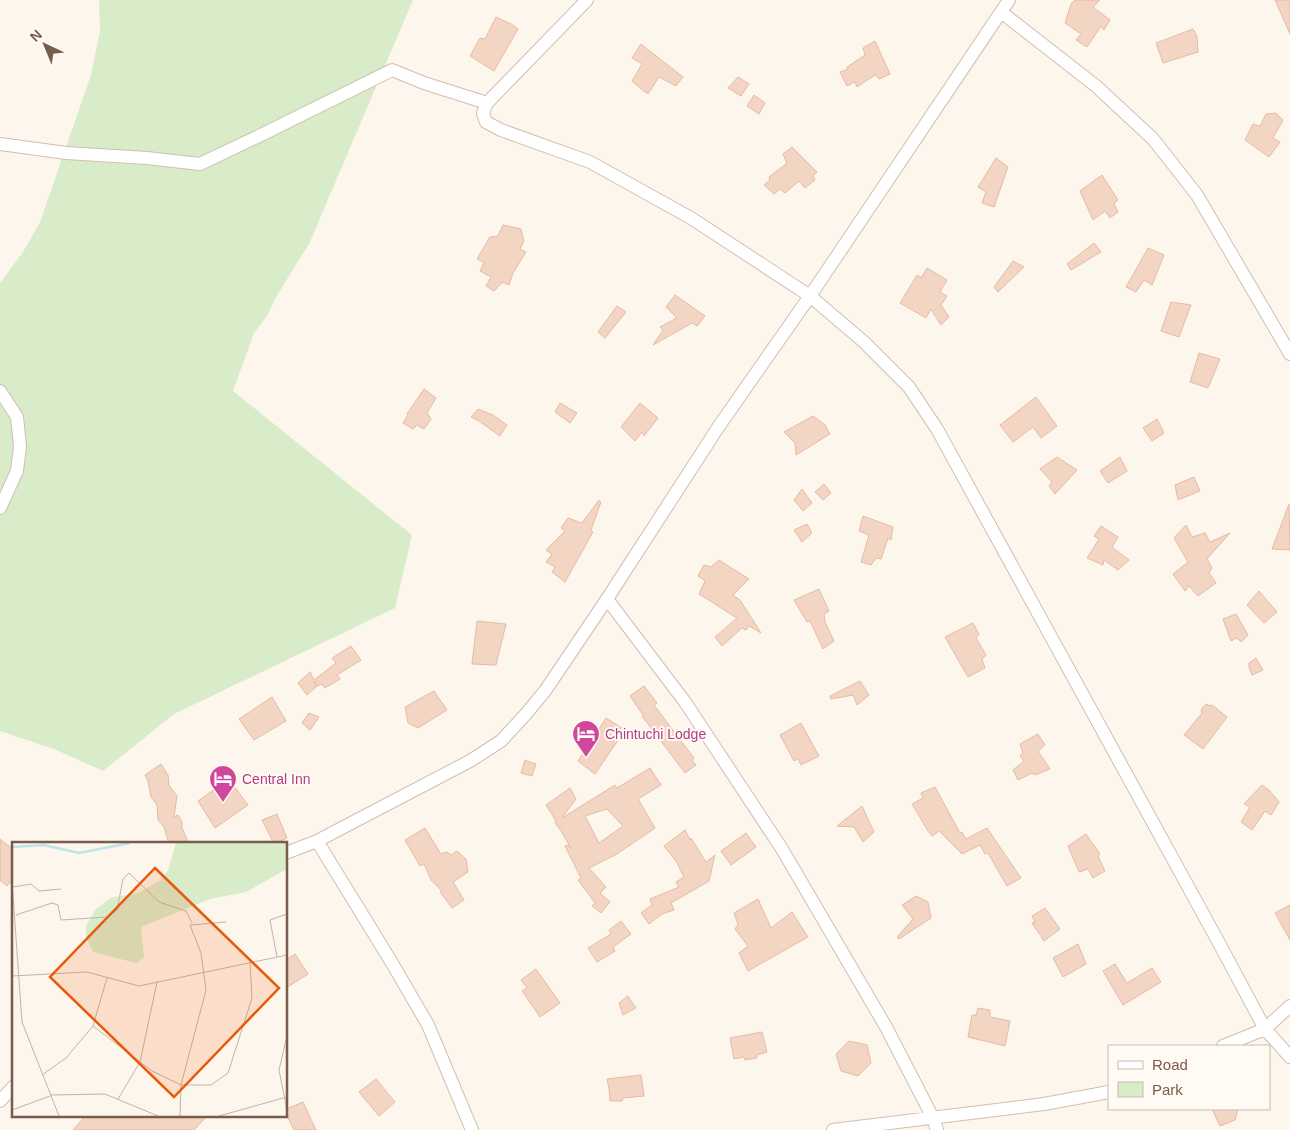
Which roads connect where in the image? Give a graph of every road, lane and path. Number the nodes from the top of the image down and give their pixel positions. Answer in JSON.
{"nodes":[{"id":1,"x":587,"y":0,"type":"edge"},
{"id":2,"x":1010,"y":0,"type":"edge"},
{"id":3,"x":1002,"y":12,"type":"junction"},
{"id":4,"x":487,"y":103,"type":"junction"},
{"id":5,"x":0,"y":144,"type":"edge"},
{"id":6,"x":810,"y":296,"type":"junction"},
{"id":7,"x":1290,"y":354,"type":"edge"},
{"id":8,"x":0,"y":391,"type":"edge"},
{"id":9,"x":0,"y":508,"type":"edge"},
{"id":10,"x":607,"y":599,"type":"junction"},
{"id":11,"x":317,"y":841,"type":"junction"},
{"id":12,"x":288,"y":852,"type":"edge"},
{"id":13,"x":1290,"y":1006,"type":"edge"},
{"id":14,"x":1265,"y":1028,"type":"junction"},
{"id":15,"x":1225,"y":1045,"type":"edge"},
{"id":16,"x":1290,"y":1057,"type":"edge"},
{"id":17,"x":12,"y":1088,"type":"edge"},
{"id":18,"x":1108,"y":1092,"type":"edge"},
{"id":19,"x":0,"y":1101,"type":"edge"},
{"id":20,"x":935,"y":1124,"type":"edge"},
{"id":21,"x":472,"y":1130,"type":"edge"},
{"id":22,"x":833,"y":1130,"type":"edge"}],
"edges":[{"from":1,"to":4,"type":"street"},
{"from":2,"to":3,"type":"street"},
{"from":3,"to":6,"type":"street"},
{"from":3,"to":7,"type":"street"},
{"from":4,"to":5,"type":"street"},
{"from":4,"to":6,"type":"street"},
{"from":6,"to":10,"type":"street"},
{"from":6,"to":14,"type":"street"},
{"from":8,"to":9,"type":"street"},
{"from":10,"to":11,"type":"street"},
{"from":10,"to":20,"type":"street"},
{"from":11,"to":12,"type":"street"},
{"from":11,"to":21,"type":"street"},
{"from":13,"to":14,"type":"street"},
{"from":14,"to":15,"type":"street"},
{"from":14,"to":16,"type":"street"},
{"from":17,"to":19,"type":"street"},
{"from":18,"to":20,"type":"street"},
{"from":20,"to":22,"type":"street"}]}
